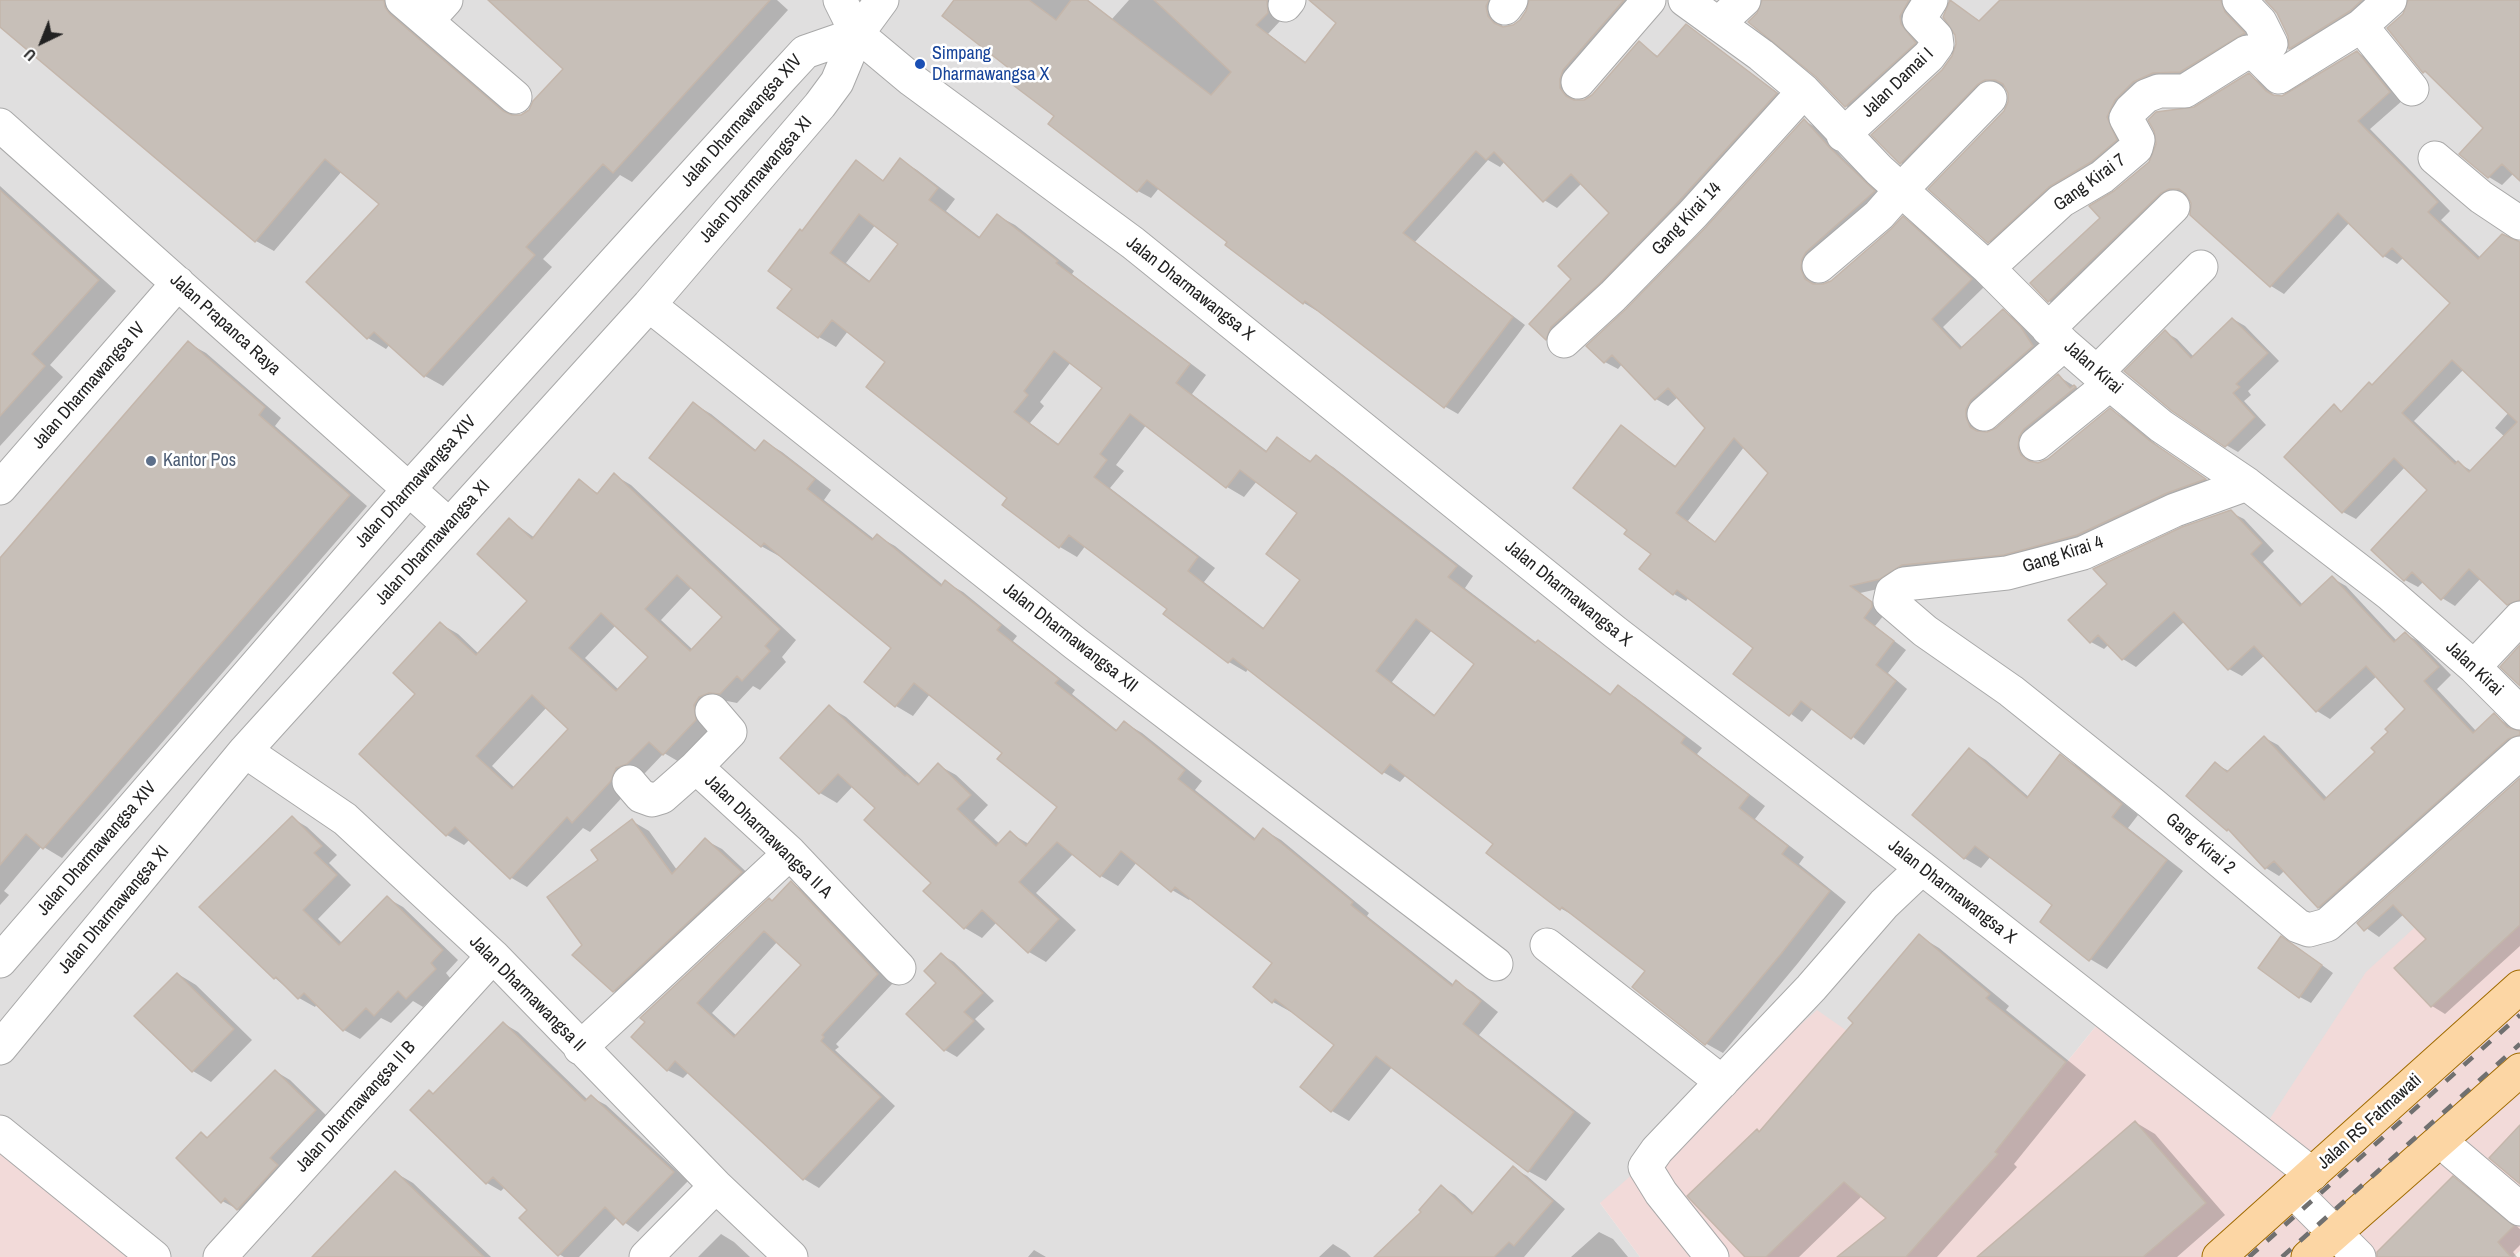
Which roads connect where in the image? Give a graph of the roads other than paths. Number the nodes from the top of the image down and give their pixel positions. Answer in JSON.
{"nodes":[{"id":1,"x":402,"y":0,"type":"edge"},
{"id":2,"x":840,"y":0,"type":"edge"},
{"id":3,"x":882,"y":0,"type":"edge"},
{"id":4,"x":1649,"y":0,"type":"edge"},
{"id":5,"x":1685,"y":0,"type":"edge"},
{"id":6,"x":1744,"y":0,"type":"edge"},
{"id":7,"x":1932,"y":0,"type":"edge"},
{"id":8,"x":2239,"y":0,"type":"edge"},
{"id":9,"x":2390,"y":0,"type":"edge"},
{"id":10,"x":437,"y":11,"type":"edge"},
{"id":11,"x":1718,"y":24,"type":"junction"},
{"id":12,"x":2361,"y":26,"type":"junction"},
{"id":13,"x":857,"y":34,"type":"junction"},
{"id":14,"x":2269,"y":67,"type":"junction"},
{"id":15,"x":1578,"y":82,"type":"dead end"},
{"id":16,"x":2412,"y":89,"type":"dead end"},
{"id":17,"x":1804,"y":92,"type":"junction"},
{"id":18,"x":515,"y":97,"type":"dead end"},
{"id":19,"x":1990,"y":98,"type":"dead end"},
{"id":20,"x":0,"y":125,"type":"edge"},
{"id":21,"x":1844,"y":135,"type":"junction"},
{"id":22,"x":2435,"y":158,"type":"dead end"},
{"id":23,"x":1901,"y":190,"type":"junction"},
{"id":24,"x":2173,"y":207,"type":"dead end"},
{"id":25,"x":2520,"y":223,"type":"edge"},
{"id":26,"x":1819,"y":266,"type":"dead end"},
{"id":27,"x":2201,"y":267,"type":"dead end"},
{"id":28,"x":1988,"y":268,"type":"junction"},
{"id":29,"x":178,"y":283,"type":"junction"},
{"id":30,"x":648,"y":305,"type":"junction"},
{"id":31,"x":2056,"y":336,"type":"junction"},
{"id":32,"x":1564,"y":341,"type":"dead end"},
{"id":33,"x":2104,"y":378,"type":"junction"},
{"id":34,"x":1984,"y":414,"type":"dead end"},
{"id":35,"x":2036,"y":444,"type":"dead end"},
{"id":36,"x":2247,"y":484,"type":"junction"},
{"id":37,"x":0,"y":488,"type":"edge"},
{"id":38,"x":409,"y":489,"type":"junction"},
{"id":39,"x":449,"y":525,"type":"junction"},
{"id":40,"x":1904,"y":584,"type":"joint"},
{"id":41,"x":2520,"y":618,"type":"edge"},
{"id":42,"x":2474,"y":667,"type":"junction"},
{"id":43,"x":712,"y":711,"type":"dead end"},
{"id":44,"x":2520,"y":713,"type":"edge"},
{"id":45,"x":245,"y":751,"type":"junction"},
{"id":46,"x":2520,"y":753,"type":"edge"},
{"id":47,"x":696,"y":768,"type":"junction"},
{"id":48,"x":629,"y":782,"type":"dead end"},
{"id":49,"x":790,"y":853,"type":"junction"},
{"id":50,"x":1922,"y":868,"type":"junction"},
{"id":51,"x":1546,"y":945,"type":"dead end"},
{"id":52,"x":493,"y":956,"type":"junction"},
{"id":53,"x":0,"y":962,"type":"edge"},
{"id":54,"x":1496,"y":964,"type":"dead end"},
{"id":55,"x":899,"y":968,"type":"dead end"},
{"id":56,"x":2520,"y":987,"type":"edge"},
{"id":57,"x":0,"y":1048,"type":"edge"},
{"id":58,"x":580,"y":1048,"type":"junction"},
{"id":59,"x":2520,"y":1070,"type":"edge"},
{"id":60,"x":1722,"y":1082,"type":"junction"},
{"id":61,"x":0,"y":1132,"type":"edge"},
{"id":62,"x":2442,"y":1138,"type":"junction"},
{"id":63,"x":2303,"y":1183,"type":"junction"},
{"id":64,"x":717,"y":1186,"type":"junction"},
{"id":65,"x":2520,"y":1209,"type":"edge"},
{"id":66,"x":2334,"y":1234,"type":"junction"},
{"id":67,"x":154,"y":1257,"type":"edge"},
{"id":68,"x":220,"y":1257,"type":"edge"},
{"id":69,"x":646,"y":1257,"type":"edge"},
{"id":70,"x":791,"y":1257,"type":"edge"},
{"id":71,"x":1712,"y":1257,"type":"edge"},
{"id":72,"x":2219,"y":1257,"type":"edge"},
{"id":73,"x":2308,"y":1257,"type":"edge"},
{"id":74,"x":2359,"y":1257,"type":"edge"}],
"edges":[{"from":1,"to":10,"type":"street"},
{"from":2,"to":13,"type":"street","name":"Jalan Dharmawangsa X"},
{"from":3,"to":13,"type":"street"},
{"from":4,"to":15,"type":"street"},
{"from":5,"to":11,"type":"street","name":"Jalan Kirai"},
{"from":6,"to":11,"type":"street"},
{"from":7,"to":21,"type":"street","name":"Jalan Damai I"},
{"from":8,"to":14,"type":"street"},
{"from":9,"to":12,"type":"street"},
{"from":10,"to":18,"type":"street"},
{"from":11,"to":17,"type":"street","name":"Jalan Kirai"},
{"from":12,"to":14,"type":"street"},
{"from":12,"to":16,"type":"street"},
{"from":13,"to":30,"type":"street","name":"Jalan Dharmawangsa XI"},
{"from":13,"to":38,"type":"street","name":"Jalan Dharmawangsa XIV"},
{"from":13,"to":50,"type":"street","name":"Jalan Dharmawangsa X"},
{"from":14,"to":28,"type":"street","name":"Gang Kirai 7"},
{"from":17,"to":21,"type":"street","name":"Jalan Kirai"},
{"from":17,"to":32,"type":"street","name":"Gang Kirai 14"},
{"from":19,"to":23,"type":"street"},
{"from":20,"to":29,"type":"street","name":"Jalan Prapanca Raya"},
{"from":21,"to":23,"type":"street","name":"Jalan Kirai"},
{"from":22,"to":25,"type":"street"},
{"from":23,"to":26,"type":"street"},
{"from":23,"to":28,"type":"street","name":"Jalan Kirai"},
{"from":24,"to":31,"type":"street"},
{"from":27,"to":33,"type":"street"},
{"from":28,"to":31,"type":"street","name":"Jalan Kirai"},
{"from":29,"to":37,"type":"street","name":"Jalan Dharmawangsa IV"},
{"from":29,"to":38,"type":"street","name":"Jalan Prapanca Raya"},
{"from":30,"to":39,"type":"street","name":"Jalan Dharmawangsa XI"},
{"from":30,"to":54,"type":"street","name":"Jalan Dharmawangsa XII"},
{"from":31,"to":33,"type":"street","name":"Jalan Kirai"},
{"from":31,"to":34,"type":"street"},
{"from":33,"to":35,"type":"street"},
{"from":33,"to":36,"type":"street","name":"Jalan Kirai"},
{"from":36,"to":40,"type":"street","name":"Gang Kirai 4"},
{"from":36,"to":42,"type":"street","name":"Jalan Kirai"},
{"from":38,"to":39,"type":"street","name":"Jalan Prapanca Raya"},
{"from":38,"to":53,"type":"street","name":"Jalan Dharmawangsa XIV"},
{"from":39,"to":45,"type":"street","name":"Jalan Dharmawangsa XI"},
{"from":40,"to":46,"type":"street","name":"Gang Kirai 2"},
{"from":41,"to":42,"type":"street"},
{"from":42,"to":44,"type":"street","name":"Jalan Kirai"},
{"from":43,"to":47,"type":"street"},
{"from":45,"to":52,"type":"street","name":"Jalan Dharmawangsa II"},
{"from":45,"to":57,"type":"street","name":"Jalan Dharmawangsa XI"},
{"from":47,"to":48,"type":"street","name":"Jalan Dharmawangsa II A"},
{"from":47,"to":49,"type":"street","name":"Jalan Dharmawangsa II A"},
{"from":49,"to":55,"type":"street","name":"Jalan Dharmawangsa II A"},
{"from":49,"to":58,"type":"street"},
{"from":50,"to":60,"type":"street"},
{"from":50,"to":63,"type":"street","name":"Jalan Dharmawangsa X"},
{"from":51,"to":60,"type":"street"},
{"from":52,"to":58,"type":"street","name":"Jalan Dharmawangsa II"},
{"from":52,"to":68,"type":"street","name":"Jalan Dharmawangsa II B"},
{"from":56,"to":63,"type":"main road","name":"Jalan RS Fatmawati"},
{"from":58,"to":64,"type":"street","name":"Jalan Dharmawangsa II"},
{"from":59,"to":62,"type":"main road"},
{"from":60,"to":71,"type":"street"},
{"from":61,"to":67,"type":"street"},
{"from":62,"to":65,"type":"street"},
{"from":62,"to":66,"type":"main road"},
{"from":63,"to":66,"type":"street","name":"Jalan Dharmawangsa X"},
{"from":63,"to":72,"type":"main road","name":"Jalan RS Fatmawati"},
{"from":64,"to":69,"type":"street"},
{"from":64,"to":70,"type":"street","name":"Jalan Dharmawangsa II"},
{"from":66,"to":73,"type":"main road"},
{"from":66,"to":74,"type":"street","name":"Jalan Dharmawangsa X"}]}
